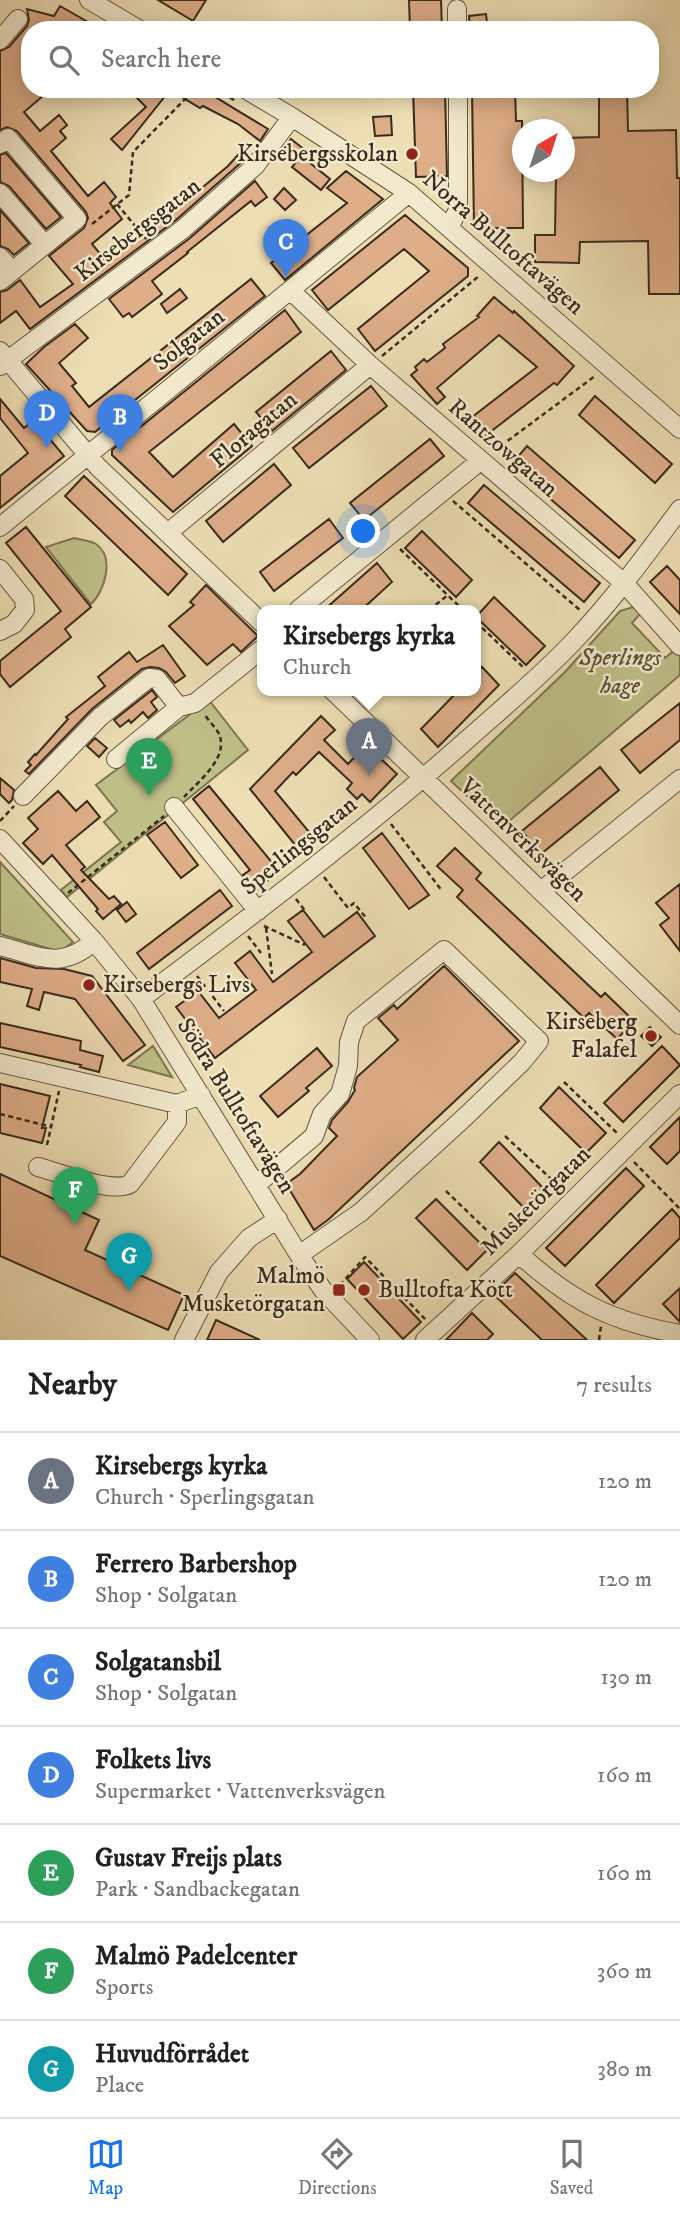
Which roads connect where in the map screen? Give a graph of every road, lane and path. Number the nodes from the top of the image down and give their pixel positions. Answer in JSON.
{"nodes":[{"id":1,"x":89,"y":0,"type":"edge"},
{"id":2,"x":457,"y":9,"type":"dead end"},
{"id":3,"x":18,"y":19,"type":"dead end"},
{"id":4,"x":125,"y":21,"type":"edge"},
{"id":5,"x":457,"y":21,"type":"edge"},
{"id":6,"x":0,"y":40,"type":"edge"},
{"id":7,"x":186,"y":98,"type":"edge"},
{"id":8,"x":260,"y":98,"type":"edge"},
{"id":9,"x":458,"y":98,"type":"edge"},
{"id":10,"x":292,"y":117,"type":"junction"},
{"id":11,"x":4,"y":141,"type":"edge"},
{"id":12,"x":0,"y":193,"type":"edge"},
{"id":13,"x":409,"y":193,"type":"junction"},
{"id":14,"x":117,"y":204,"type":"junction"},
{"id":15,"x":77,"y":219,"type":"junction"},
{"id":16,"x":449,"y":228,"type":"junction"},
{"id":17,"x":45,"y":245,"type":"junction"},
{"id":18,"x":155,"y":250,"type":"junction"},
{"id":19,"x":0,"y":257,"type":"edge"},
{"id":20,"x":482,"y":274,"type":"dead end"},
{"id":21,"x":6,"y":276,"type":"edge"},
{"id":22,"x":290,"y":290,"type":"junction"},
{"id":23,"x":3,"y":359,"type":"edge"},
{"id":24,"x":375,"y":362,"type":"junction"},
{"id":25,"x":595,"y":376,"type":"dead end"},
{"id":26,"x":680,"y":429,"type":"edge"},
{"id":27,"x":87,"y":454,"type":"junction"},
{"id":28,"x":484,"y":458,"type":"junction"},
{"id":29,"x":450,"y":499,"type":"dead end"},
{"id":30,"x":680,"y":509,"type":"edge"},
{"id":31,"x":0,"y":527,"type":"edge"},
{"id":32,"x":169,"y":533,"type":"junction"},
{"id":33,"x":394,"y":544,"type":"dead end"},
{"id":34,"x":0,"y":569,"type":"edge"},
{"id":35,"x":625,"y":584,"type":"junction"},
{"id":36,"x":448,"y":595,"type":"junction"},
{"id":37,"x":304,"y":605,"type":"edge"},
{"id":38,"x":435,"y":605,"type":"edge"},
{"id":39,"x":458,"y":605,"type":"edge"},
{"id":40,"x":585,"y":614,"type":"dead end"},
{"id":41,"x":257,"y":618,"type":"edge"},
{"id":42,"x":481,"y":627,"type":"edge"},
{"id":43,"x":0,"y":631,"type":"edge"},
{"id":44,"x":680,"y":646,"type":"edge"},
{"id":45,"x":257,"y":653,"type":"edge"},
{"id":46,"x":529,"y":673,"type":"dead end"},
{"id":47,"x":338,"y":696,"type":"edge"},
{"id":48,"x":187,"y":705,"type":"junction"},
{"id":49,"x":116,"y":759,"type":"dead end"},
{"id":50,"x":424,"y":777,"type":"junction"},
{"id":51,"x":680,"y":779,"type":"edge"},
{"id":52,"x":23,"y":796,"type":"joint"},
{"id":53,"x":174,"y":807,"type":"junction"},
{"id":54,"x":0,"y":821,"type":"edge"},
{"id":55,"x":389,"y":821,"type":"dead end"},
{"id":56,"x":0,"y":839,"type":"edge"},
{"id":57,"x":321,"y":874,"type":"dead end"},
{"id":58,"x":442,"y":891,"type":"dead end"},
{"id":59,"x":541,"y":891,"type":"junction"},
{"id":60,"x":294,"y":897,"type":"dead end"},
{"id":61,"x":58,"y":901,"type":"junction"},
{"id":62,"x":306,"y":912,"type":"dead end"},
{"id":63,"x":260,"y":917,"type":"junction"},
{"id":64,"x":367,"y":919,"type":"dead end"},
{"id":65,"x":266,"y":928,"type":"junction"},
{"id":66,"x":246,"y":934,"type":"dead end"},
{"id":67,"x":94,"y":941,"type":"junction"},
{"id":68,"x":305,"y":945,"type":"dead end"},
{"id":69,"x":0,"y":946,"type":"edge"},
{"id":70,"x":261,"y":953,"type":"dead end"},
{"id":71,"x":195,"y":973,"type":"dead end"},
{"id":72,"x":272,"y":974,"type":"dead end"},
{"id":73,"x":141,"y":999,"type":"junction"},
{"id":74,"x":224,"y":1011,"type":"dead end"},
{"id":75,"x":680,"y":1025,"type":"edge"},
{"id":76,"x":0,"y":1063,"type":"edge"},
{"id":77,"x":61,"y":1077,"type":"junction"},
{"id":78,"x":564,"y":1082,"type":"dead end"},
{"id":79,"x":680,"y":1094,"type":"edge"},
{"id":80,"x":201,"y":1095,"type":"junction"},
{"id":81,"x":177,"y":1104,"type":"junction"},
{"id":82,"x":0,"y":1114,"type":"edge"},
{"id":83,"x":52,"y":1127,"type":"junction"},
{"id":84,"x":505,"y":1136,"type":"dead end"},
{"id":85,"x":47,"y":1145,"type":"dead end"},
{"id":86,"x":625,"y":1147,"type":"junction"},
{"id":87,"x":37,"y":1167,"type":"dead end"},
{"id":88,"x":256,"y":1185,"type":"junction"},
{"id":89,"x":446,"y":1191,"type":"dead end"},
{"id":90,"x":573,"y":1199,"type":"junction"},
{"id":91,"x":680,"y":1209,"type":"edge"},
{"id":92,"x":278,"y":1219,"type":"junction"},
{"id":93,"x":299,"y":1255,"type":"junction"},
{"id":94,"x":517,"y":1256,"type":"junction"},
{"id":95,"x":340,"y":1285,"type":"dead end"},
{"id":96,"x":680,"y":1334,"type":"edge"},
{"id":97,"x":430,"y":1335,"type":"edge"},
{"id":98,"x":184,"y":1340,"type":"edge"},
{"id":99,"x":370,"y":1340,"type":"edge"}],
"edges":[{"from":1,"to":4,"type":"street"},
{"from":2,"to":5,"type":"street"},
{"from":3,"to":6,"type":"street"},
{"from":7,"to":14,"type":"path"},
{"from":8,"to":10,"type":"street","name":"Norra Bulltoftavägen"},
{"from":9,"to":16,"type":"street"},
{"from":10,"to":13,"type":"street","name":"Norra Bulltoftavägen"},
{"from":10,"to":18,"type":"street","name":"Kirsebergsgatan"},
{"from":11,"to":15,"type":"street"},
{"from":12,"to":17,"type":"street"},
{"from":13,"to":16,"type":"street","name":"Norra Bulltoftavägen"},
{"from":13,"to":22,"type":"street","name":"Solgatan"},
{"from":14,"to":15,"type":"path"},
{"from":14,"to":18,"type":"path"},
{"from":15,"to":17,"type":"street"},
{"from":16,"to":26,"type":"street","name":"Norra Bulltoftavägen"},
{"from":17,"to":21,"type":"street"},
{"from":18,"to":23,"type":"street","name":"Kirsebergsgatan"},
{"from":19,"to":21,"type":"street"},
{"from":20,"to":24,"type":"path"},
{"from":22,"to":24,"type":"street","name":"Rantzowgatan"},
{"from":22,"to":27,"type":"street","name":"Solgatan"},
{"from":23,"to":27,"type":"street"},
{"from":24,"to":28,"type":"street","name":"Rantzowgatan"},
{"from":24,"to":32,"type":"street","name":"Floragatan"},
{"from":25,"to":28,"type":"path"},
{"from":27,"to":31,"type":"street","name":"Solgatan"},
{"from":27,"to":32,"type":"street"},
{"from":28,"to":35,"type":"street","name":"Rantzowgatan"},
{"from":28,"to":37,"type":"street"},
{"from":29,"to":40,"type":"path"},
{"from":30,"to":35,"type":"street","name":"Sperlingsgatan"},
{"from":32,"to":41,"type":"street"},
{"from":33,"to":36,"type":"path"},
{"from":34,"to":43,"type":"street"},
{"from":35,"to":44,"type":"street","name":"Rantzowgatan"},
{"from":35,"to":50,"type":"street","name":"Sperlingsgatan"},
{"from":36,"to":38,"type":"path"},
{"from":36,"to":39,"type":"path"},
{"from":42,"to":46,"type":"path"},
{"from":45,"to":48,"type":"street"},
{"from":47,"to":50,"type":"street","name":"Vattenverksvägen"},
{"from":48,"to":49,"type":"street"},
{"from":48,"to":52,"type":"street"},
{"from":48,"to":53,"type":"path"},
{"from":50,"to":59,"type":"street","name":"Vattenverksvägen"},
{"from":50,"to":63,"type":"street","name":"Sperlingsgatan"},
{"from":51,"to":59,"type":"street"},
{"from":52,"to":54,"type":"path"},
{"from":53,"to":61,"type":"path"},
{"from":53,"to":63,"type":"street"},
{"from":55,"to":58,"type":"path"},
{"from":56,"to":61,"type":"street","name":"Södra Bulltoftavägen"},
{"from":57,"to":64,"type":"path"},
{"from":59,"to":75,"type":"street","name":"Vattenverksvägen"},
{"from":60,"to":62,"type":"path"},
{"from":61,"to":67,"type":"street","name":"Södra Bulltoftavägen"},
{"from":63,"to":65,"type":"path"},
{"from":63,"to":73,"type":"street","name":"Sperlingsgatan"},
{"from":65,"to":68,"type":"path"},
{"from":65,"to":72,"type":"path"},
{"from":66,"to":70,"type":"path"},
{"from":67,"to":69,"type":"street"},
{"from":67,"to":73,"type":"street","name":"Södra Bulltoftavägen"},
{"from":71,"to":74,"type":"path"},
{"from":73,"to":80,"type":"street","name":"Södra Bulltoftavägen"},
{"from":76,"to":77,"type":"street"},
{"from":77,"to":81,"type":"street"},
{"from":77,"to":83,"type":"path"},
{"from":78,"to":86,"type":"path"},
{"from":79,"to":86,"type":"street","name":"Musketörgatan"},
{"from":80,"to":81,"type":"street"},
{"from":80,"to":88,"type":"street","name":"Södra Bulltoftavägen"},
{"from":81,"to":87,"type":"street"},
{"from":82,"to":83,"type":"path"},
{"from":83,"to":85,"type":"path"},
{"from":84,"to":90,"type":"path"},
{"from":86,"to":90,"type":"street","name":"Musketörgatan"},
{"from":86,"to":91,"type":"path"},
{"from":88,"to":92,"type":"street","name":"Södra Bulltoftavägen"},
{"from":88,"to":93,"type":"street"},
{"from":89,"to":94,"type":"path"},
{"from":90,"to":94,"type":"street","name":"Musketörgatan"},
{"from":92,"to":93,"type":"street","name":"Södra Bulltoftavägen"},
{"from":92,"to":98,"type":"street"},
{"from":93,"to":99,"type":"street","name":"Södra Bulltoftavägen"},
{"from":94,"to":96,"type":"street"},
{"from":94,"to":97,"type":"street","name":"Musketörgatan"},
{"from":95,"to":97,"type":"path"}]}
